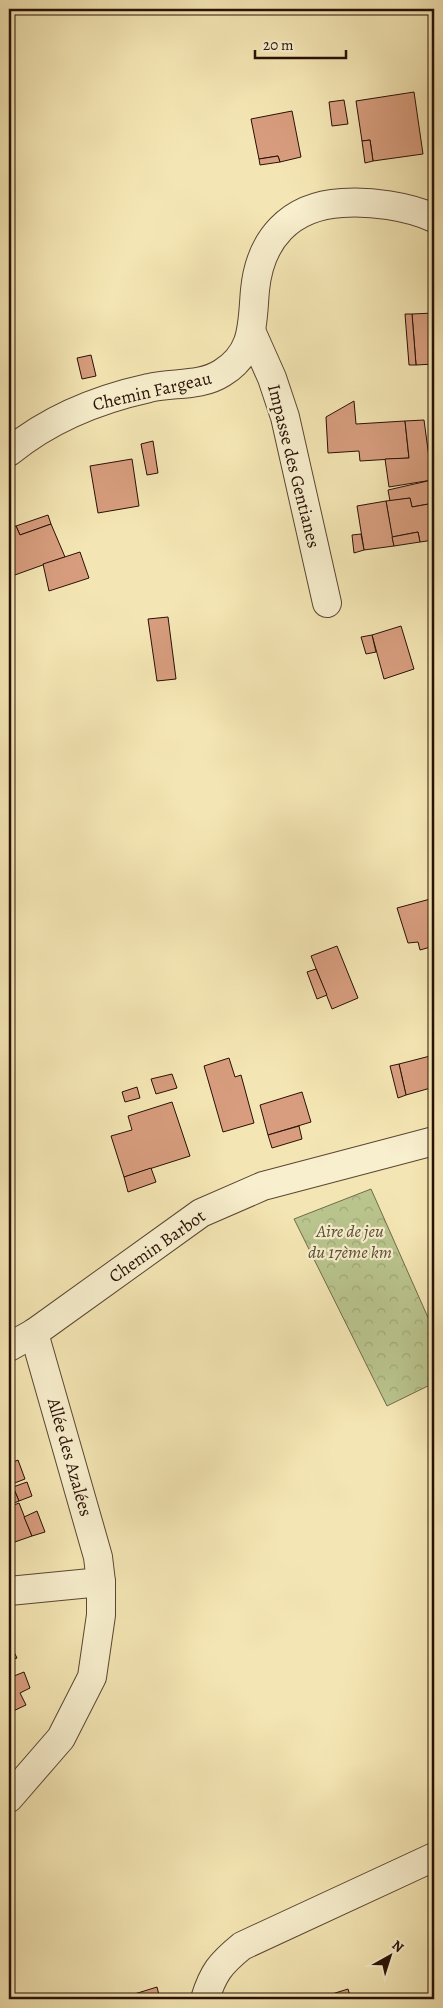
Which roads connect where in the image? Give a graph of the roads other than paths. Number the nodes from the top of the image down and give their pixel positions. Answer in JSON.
{"nodes":[{"id":1,"x":434,"y":218,"type":"edge"},
{"id":2,"x":252,"y":333,"type":"junction"},
{"id":3,"x":9,"y":452,"type":"edge"},
{"id":4,"x":327,"y":603,"type":"dead end"},
{"id":5,"x":434,"y":1141,"type":"edge"},
{"id":6,"x":34,"y":1333,"type":"junction"},
{"id":7,"x":9,"y":1347,"type":"edge"},
{"id":8,"x":102,"y":1582,"type":"junction"},
{"id":9,"x":9,"y":1591,"type":"edge"},
{"id":10,"x":9,"y":1798,"type":"edge"},
{"id":11,"x":434,"y":1857,"type":"edge"},
{"id":12,"x":204,"y":1999,"type":"edge"}],
"edges":[{"from":1,"to":2,"type":"street","name":"Chemin Fargeau"},
{"from":2,"to":3,"type":"street","name":"Chemin Fargeau"},
{"from":2,"to":4,"type":"street","name":"Impasse des Gentianes"},
{"from":5,"to":6,"type":"street","name":"Chemin Barbot"},
{"from":6,"to":7,"type":"street","name":"Chemin Barbot"},
{"from":6,"to":8,"type":"street","name":"Allée des Azalées"},
{"from":8,"to":9,"type":"street"},
{"from":8,"to":10,"type":"street","name":"Allée des Azalées"},
{"from":11,"to":12,"type":"street"}]}
